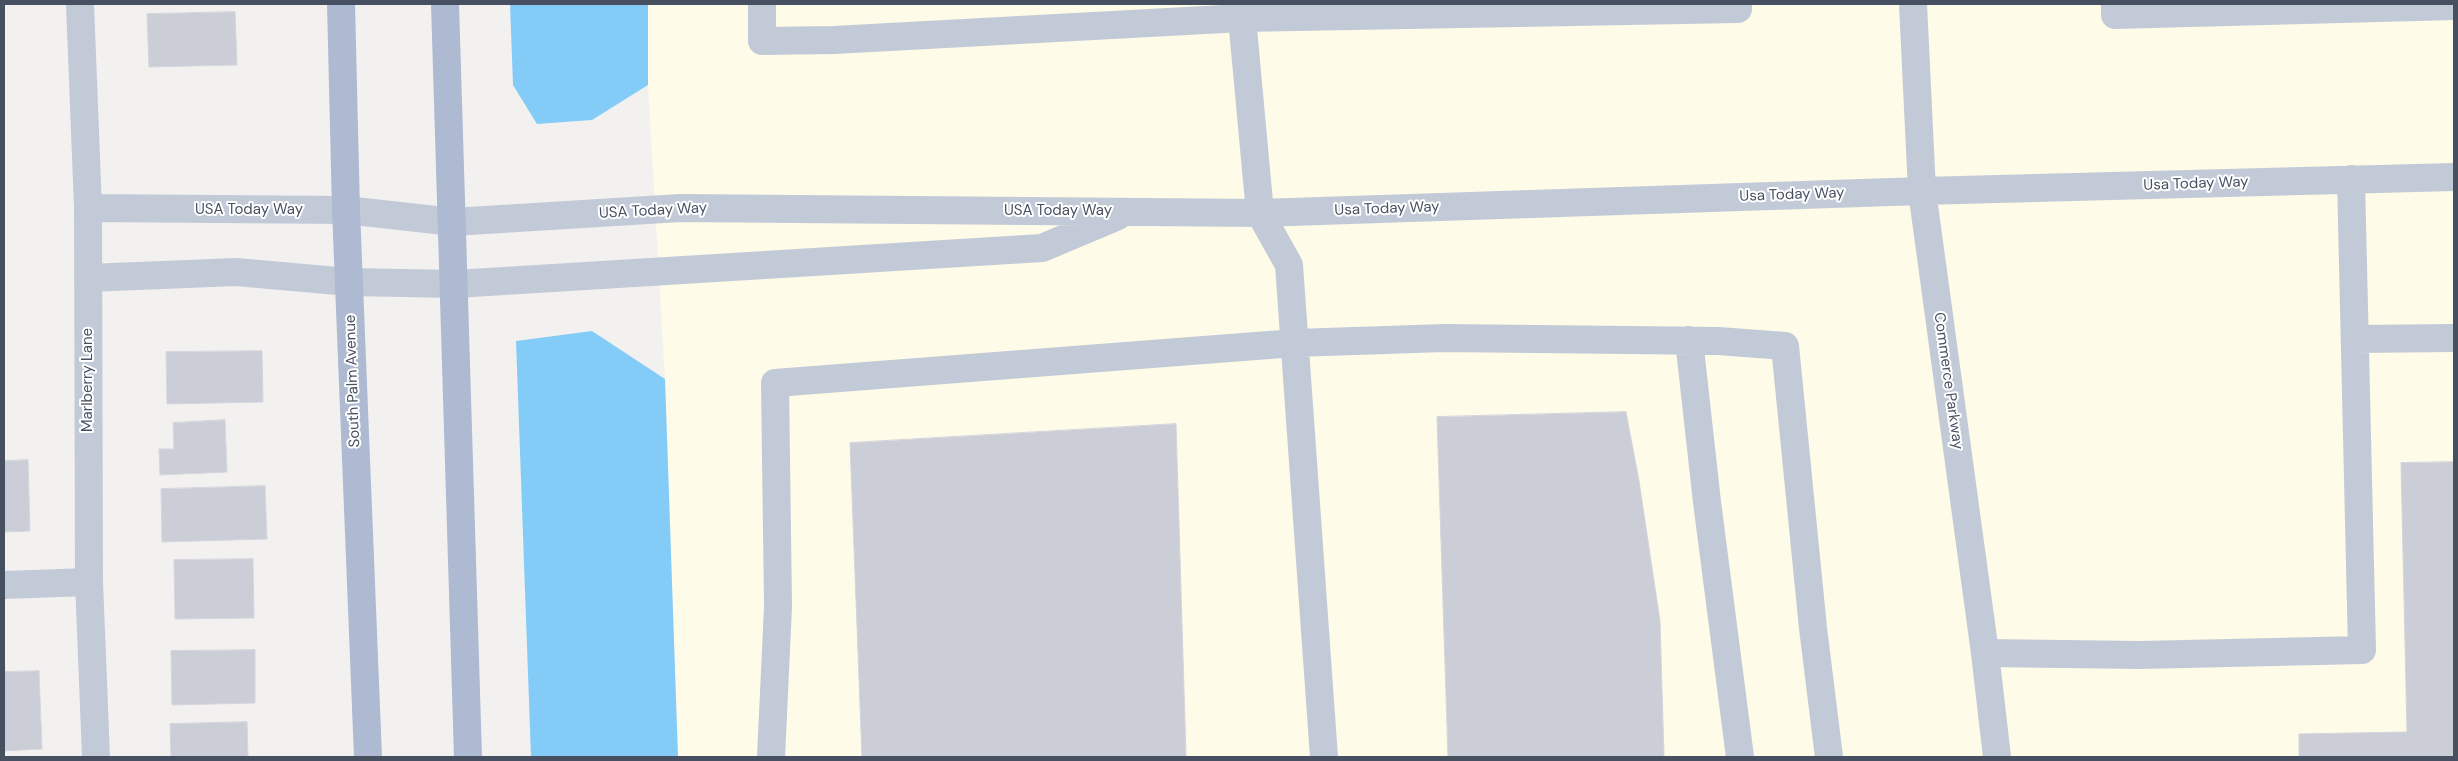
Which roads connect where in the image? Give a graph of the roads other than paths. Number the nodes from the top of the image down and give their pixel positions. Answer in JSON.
{"nodes":[{"id":1,"x":80,"y":4,"type":"edge"},
{"id":2,"x":340,"y":4,"type":"edge"},
{"id":3,"x":445,"y":4,"type":"edge"},
{"id":4,"x":762,"y":4,"type":"edge"},
{"id":5,"x":1738,"y":4,"type":"edge"},
{"id":6,"x":1912,"y":4,"type":"edge"},
{"id":7,"x":2115,"y":4,"type":"edge"},
{"id":8,"x":2454,"y":6,"type":"edge"},
{"id":9,"x":1242,"y":18,"type":"junction"},
{"id":10,"x":2454,"y":177,"type":"edge"},
{"id":11,"x":2351,"y":180,"type":"junction"},
{"id":12,"x":1922,"y":191,"type":"junction"},
{"id":13,"x":88,"y":208,"type":"junction"},
{"id":14,"x":346,"y":210,"type":"junction"},
{"id":15,"x":1129,"y":212,"type":"junction"},
{"id":16,"x":1260,"y":213,"type":"junction"},
{"id":17,"x":453,"y":222,"type":"junction"},
{"id":18,"x":88,"y":278,"type":"junction"},
{"id":19,"x":349,"y":282,"type":"junction"},
{"id":20,"x":455,"y":284,"type":"junction"},
{"id":21,"x":2454,"y":338,"type":"edge"},
{"id":22,"x":1689,"y":340,"type":"junction"},
{"id":23,"x":2355,"y":340,"type":"junction"},
{"id":24,"x":1295,"y":343,"type":"junction"},
{"id":25,"x":89,"y":582,"type":"junction"},
{"id":26,"x":4,"y":585,"type":"edge"},
{"id":27,"x":1985,"y":653,"type":"junction"},
{"id":28,"x":96,"y":757,"type":"edge"},
{"id":29,"x":368,"y":757,"type":"edge"},
{"id":30,"x":468,"y":757,"type":"edge"},
{"id":31,"x":771,"y":757,"type":"edge"},
{"id":32,"x":1324,"y":757,"type":"edge"},
{"id":33,"x":1740,"y":757,"type":"edge"},
{"id":34,"x":1829,"y":757,"type":"edge"},
{"id":35,"x":1997,"y":757,"type":"edge"}],
"edges":[{"from":1,"to":13,"type":"street","name":"Marlberry Lane"},
{"from":2,"to":14,"type":"main road","name":"South Palm Avenue"},
{"from":3,"to":17,"type":"main road"},
{"from":4,"to":9,"type":"street"},
{"from":5,"to":9,"type":"street"},
{"from":6,"to":12,"type":"street","name":"Commerce Parkway"},
{"from":7,"to":8,"type":"street"},
{"from":9,"to":16,"type":"street"},
{"from":10,"to":11,"type":"street","name":"Usa Today Way"},
{"from":11,"to":12,"type":"street","name":"Usa Today Way"},
{"from":11,"to":23,"type":"street"},
{"from":12,"to":16,"type":"street","name":"Usa Today Way"},
{"from":12,"to":27,"type":"street","name":"Commerce Parkway"},
{"from":13,"to":14,"type":"street","name":"USA Today Way"},
{"from":13,"to":18,"type":"street","name":"Marlberry Lane"},
{"from":14,"to":17,"type":"street","name":"USA Today Way"},
{"from":14,"to":19,"type":"main road","name":"South Palm Avenue"},
{"from":15,"to":16,"type":"street","name":"Usa Today Way"},
{"from":15,"to":17,"type":"street","name":"USA Today Way"},
{"from":15,"to":20,"type":"street","name":"USA Today Way"},
{"from":16,"to":24,"type":"street"},
{"from":17,"to":20,"type":"main road"},
{"from":18,"to":19,"type":"street","name":"USA Today Way"},
{"from":18,"to":25,"type":"street","name":"Marlberry Lane"},
{"from":19,"to":20,"type":"street","name":"USA Today Way"},
{"from":19,"to":29,"type":"main road","name":"South Palm Avenue"},
{"from":20,"to":30,"type":"main road"},
{"from":21,"to":23,"type":"street"},
{"from":22,"to":24,"type":"street"},
{"from":22,"to":33,"type":"street"},
{"from":22,"to":34,"type":"street"},
{"from":23,"to":27,"type":"street"},
{"from":24,"to":31,"type":"street"},
{"from":24,"to":32,"type":"street"},
{"from":25,"to":26,"type":"street"},
{"from":25,"to":28,"type":"street","name":"Marlberry Lane"},
{"from":27,"to":35,"type":"street","name":"Commerce Parkway"}]}
